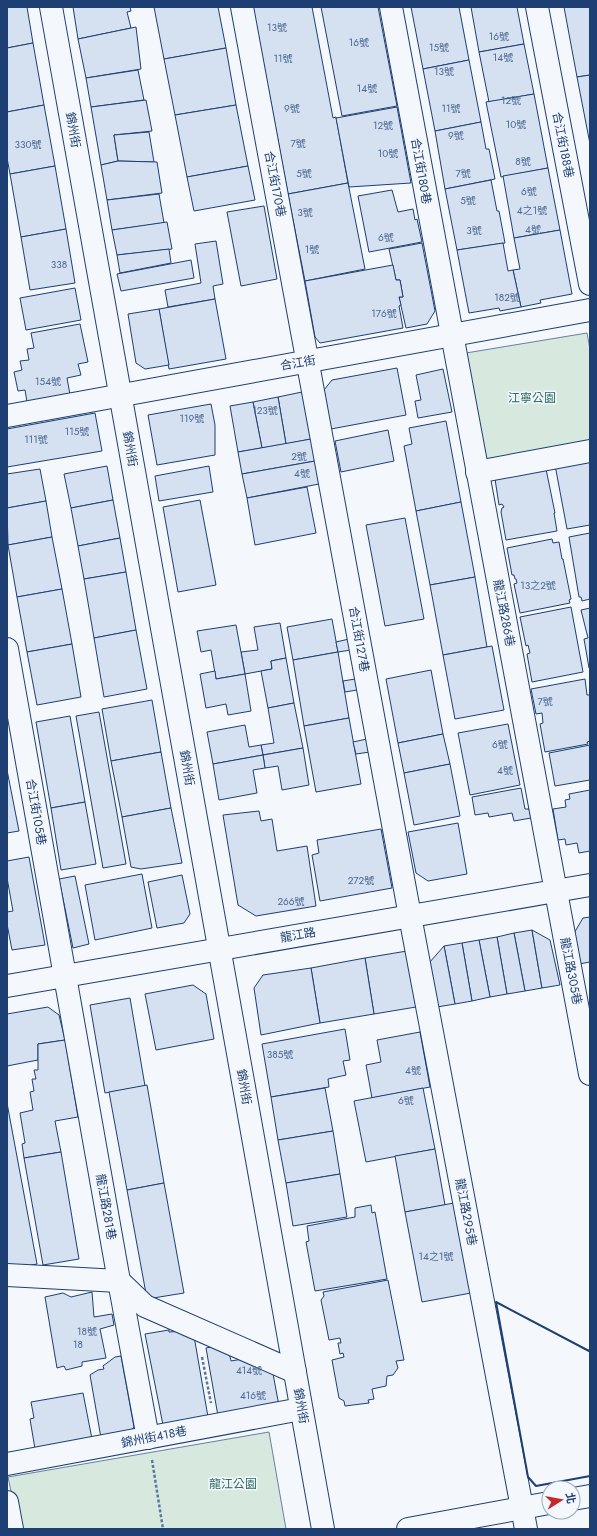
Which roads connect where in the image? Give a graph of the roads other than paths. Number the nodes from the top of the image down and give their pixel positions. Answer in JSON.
{"nodes":[{"id":1,"x":51,"y":7,"type":"edge"},
{"id":2,"x":242,"y":7,"type":"edge"},
{"id":3,"x":391,"y":7,"type":"edge"},
{"id":4,"x":537,"y":7,"type":"edge"},
{"id":5,"x":590,"y":284,"type":"edge"},
{"id":6,"x":590,"y":310,"type":"edge"},
{"id":7,"x":452,"y":336,"type":"junction"},
{"id":8,"x":308,"y":361,"type":"junction"},
{"id":9,"x":120,"y":396,"type":"junction"},
{"id":10,"x":7,"y":416,"type":"edge"},
{"id":11,"x":590,"y":451,"type":"edge"},
{"id":12,"x":477,"y":472,"type":"junction"},
{"id":13,"x":7,"y":649,"type":"edge"},
{"id":14,"x":590,"y":885,"type":"edge"},
{"id":15,"x":556,"y":891,"type":"junction"},
{"id":16,"x":410,"y":916,"type":"junction"},
{"id":17,"x":219,"y":949,"type":"junction"},
{"id":18,"x":66,"y":976,"type":"junction"},
{"id":19,"x":7,"y":986,"type":"edge"},
{"id":20,"x":590,"y":1074,"type":"edge"},
{"id":21,"x":7,"y":1275,"type":"edge"},
{"id":22,"x":119,"y":1281,"type":"junction"},
{"id":23,"x":295,"y":1372,"type":"junction"},
{"id":24,"x":301,"y":1409,"type":"junction"},
{"id":25,"x":148,"y":1438,"type":"junction"},
{"id":26,"x":7,"y":1464,"type":"edge"},
{"id":27,"x":7,"y":1502,"type":"edge"},
{"id":28,"x":541,"y":1504,"type":"edge"},
{"id":29,"x":522,"y":1507,"type":"junction"},
{"id":30,"x":12,"y":1529,"type":"edge"},
{"id":31,"x":323,"y":1529,"type":"edge"},
{"id":32,"x":408,"y":1529,"type":"edge"},
{"id":33,"x":526,"y":1529,"type":"edge"}],
"edges":[{"from":1,"to":9,"type":"street","name":"錦州街"},
{"from":2,"to":8,"type":"street","name":"合江街170巷"},
{"from":3,"to":7,"type":"street","name":"合江街180巷"},
{"from":4,"to":5,"type":"street","name":"合江街188巷"},
{"from":6,"to":7,"type":"street","name":"合江街"},
{"from":7,"to":8,"type":"street","name":"合江街"},
{"from":7,"to":12,"type":"street","name":"龍江路286巷"},
{"from":8,"to":9,"type":"street","name":"合江街"},
{"from":8,"to":16,"type":"street","name":"合江街127巷"},
{"from":9,"to":10,"type":"street","name":"合江街"},
{"from":9,"to":17,"type":"street","name":"錦州街"},
{"from":11,"to":12,"type":"street"},
{"from":12,"to":15,"type":"street","name":"龍江路286巷"},
{"from":13,"to":18,"type":"street","name":"合江街105巷"},
{"from":14,"to":15,"type":"street","name":"龍江路"},
{"from":15,"to":16,"type":"street","name":"龍江路"},
{"from":15,"to":20,"type":"street","name":"龍江路305巷"},
{"from":16,"to":17,"type":"street","name":"龍江路"},
{"from":16,"to":29,"type":"street","name":"龍江路295巷"},
{"from":17,"to":18,"type":"street","name":"龍江路"},
{"from":17,"to":23,"type":"street","name":"錦州街"},
{"from":18,"to":19,"type":"street","name":"龍江路"},
{"from":18,"to":22,"type":"street","name":"龍江路281巷"},
{"from":21,"to":22,"type":"street"},
{"from":22,"to":23,"type":"street"},
{"from":22,"to":25,"type":"street","name":"龍江路281巷"},
{"from":23,"to":24,"type":"street","name":"錦州街"},
{"from":24,"to":25,"type":"street","name":"錦州街418巷"},
{"from":24,"to":31,"type":"street","name":"錦州街"},
{"from":25,"to":26,"type":"street","name":"錦州街418巷"},
{"from":27,"to":30,"type":"street"},
{"from":28,"to":29,"type":"street"},
{"from":29,"to":32,"type":"street"},
{"from":29,"to":33,"type":"street","name":"龍江路295巷"}]}
